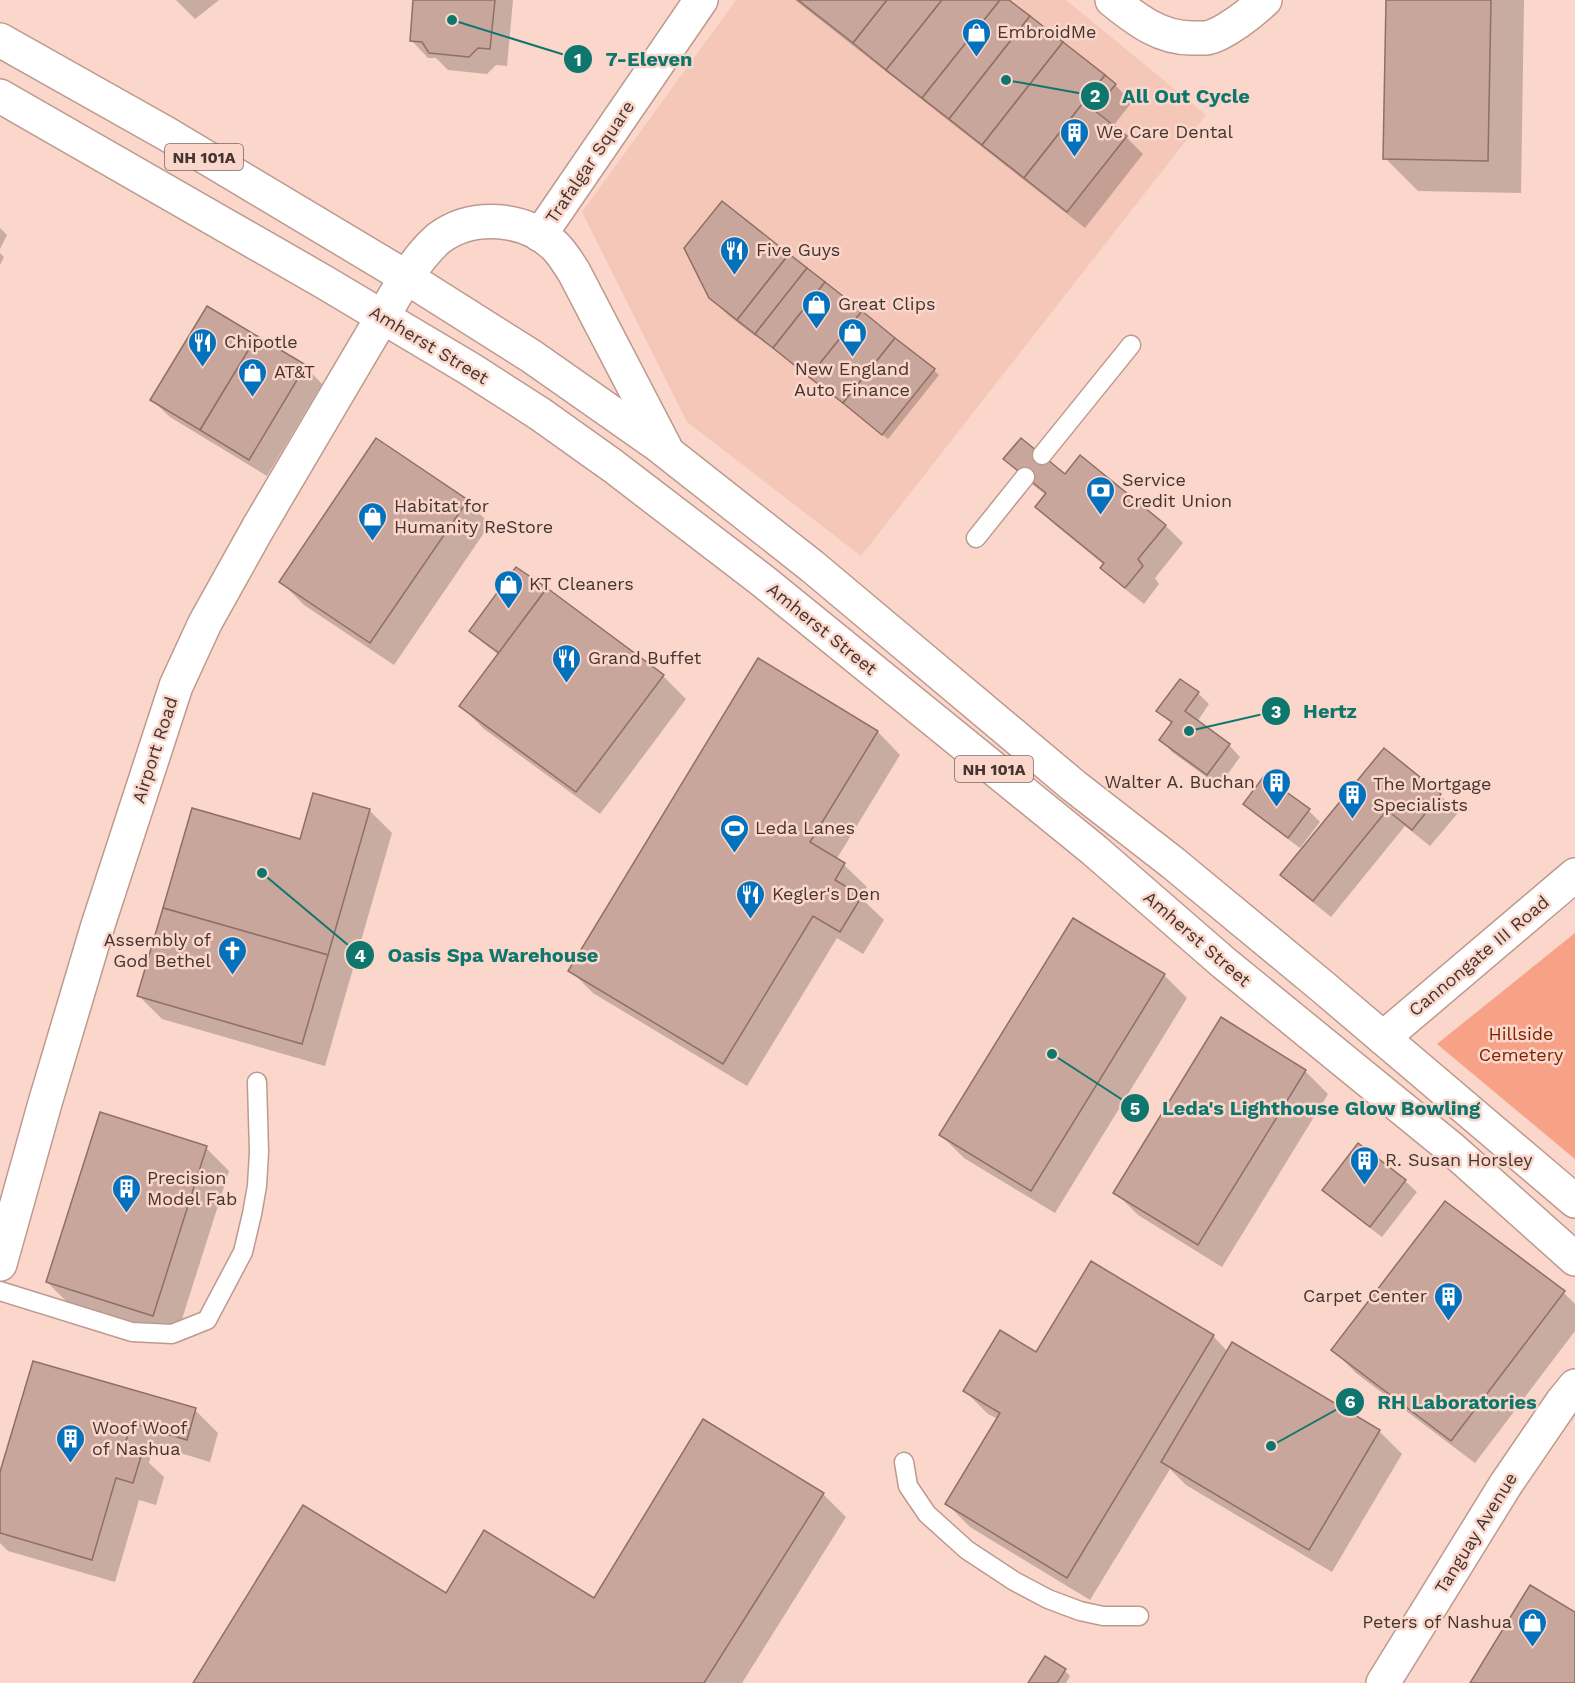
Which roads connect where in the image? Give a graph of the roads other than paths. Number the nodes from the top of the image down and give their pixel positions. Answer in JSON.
{"nodes":[{"id":1,"x":701,"y":0,"type":"edge"},
{"id":2,"x":1112,"y":0,"type":"edge"},
{"id":3,"x":1265,"y":0,"type":"edge"},
{"id":4,"x":0,"y":40,"type":"edge"},
{"id":5,"x":0,"y":96,"type":"edge"},
{"id":6,"x":540,"y":235,"type":"junction"},
{"id":7,"x":406,"y":277,"type":"junction"},
{"id":8,"x":383,"y":317,"type":"junction"},
{"id":9,"x":1131,"y":345,"type":"dead end"},
{"id":10,"x":669,"y":454,"type":"junction"},
{"id":11,"x":1042,"y":455,"type":"dead end"},
{"id":12,"x":1025,"y":477,"type":"dead end"},
{"id":13,"x":976,"y":538,"type":"dead end"},
{"id":14,"x":1575,"y":875,"type":"edge"},
{"id":15,"x":1383,"y":1038,"type":"junction"},
{"id":16,"x":257,"y":1082,"type":"dead end"},
{"id":17,"x":1575,"y":1202,"type":"edge"},
{"id":18,"x":1575,"y":1259,"type":"edge"},
{"id":19,"x":0,"y":1263,"type":"edge"},
{"id":20,"x":0,"y":1291,"type":"edge"},
{"id":21,"x":1575,"y":1386,"type":"edge"},
{"id":22,"x":904,"y":1462,"type":"dead end"},
{"id":23,"x":1139,"y":1616,"type":"dead end"},
{"id":24,"x":1383,"y":1683,"type":"edge"}],
"edges":[{"from":1,"to":6,"type":"main road","name":"Trafalgar Square"},
{"from":2,"to":3,"type":"main road"},
{"from":4,"to":7,"type":"main road","number":"NH 101A"},
{"from":5,"to":8,"type":"main road","name":"Amherst Street","number":"NH 101A"},
{"from":6,"to":7,"type":"main road","name":"Airport Road"},
{"from":6,"to":10,"type":"main road","name":"Airport Road"},
{"from":7,"to":8,"type":"main road","name":"Airport Road"},
{"from":7,"to":10,"type":"main road","number":"NH 101A"},
{"from":8,"to":18,"type":"main road","name":"Amherst Street","number":"NH 101A"},
{"from":8,"to":19,"type":"main road","name":"Airport Road"},
{"from":9,"to":11,"type":"lane"},
{"from":10,"to":15,"type":"main road","number":"NH 101A"},
{"from":12,"to":13,"type":"lane"},
{"from":14,"to":15,"type":"main road","name":"Cannongate III Road"},
{"from":15,"to":17,"type":"main road","number":"NH 101A"},
{"from":16,"to":20,"type":"lane"},
{"from":21,"to":24,"type":"main road","name":"Tanguay Avenue"},
{"from":22,"to":23,"type":"lane"}]}
